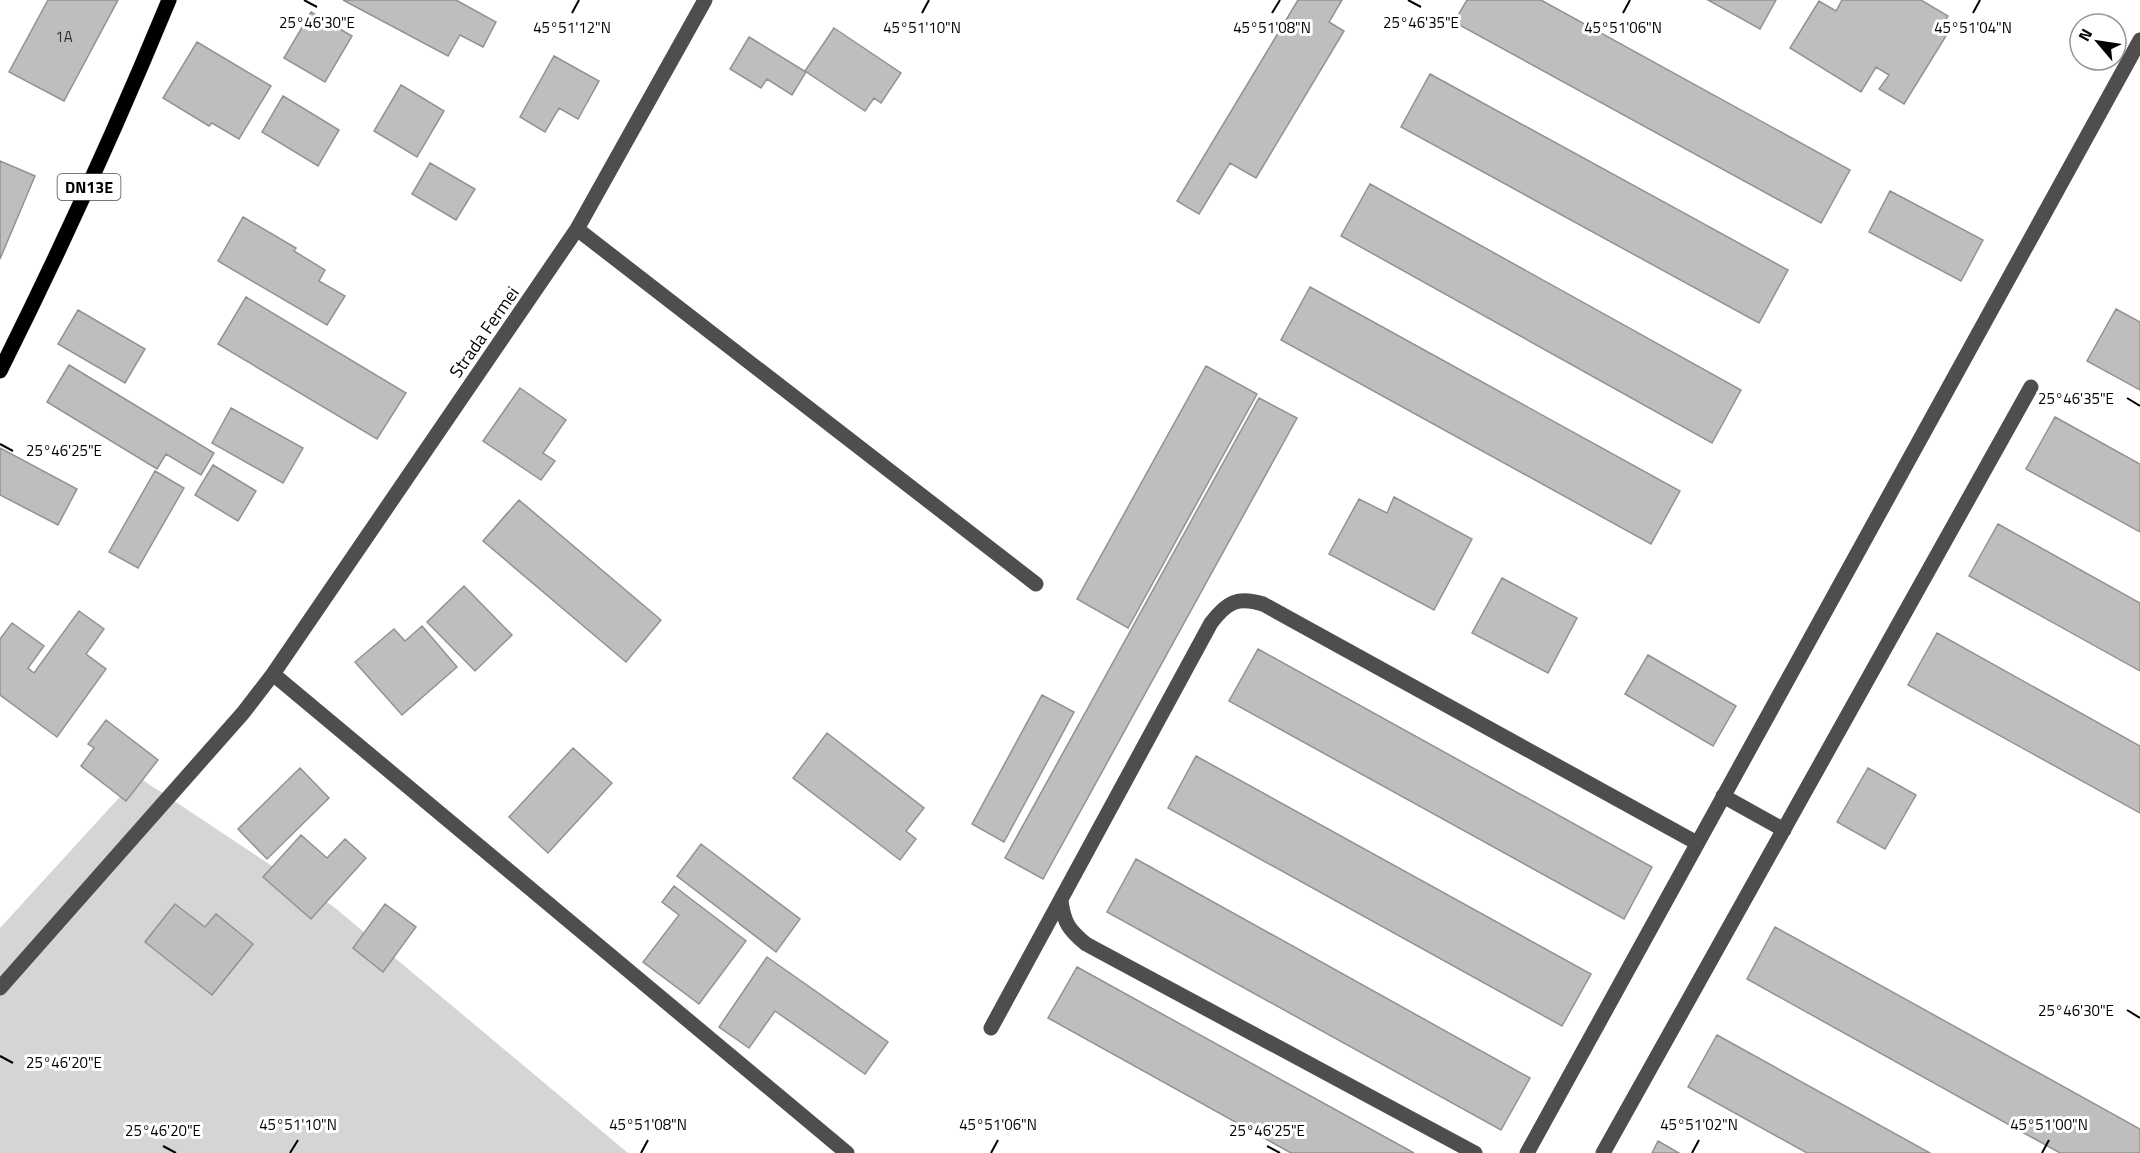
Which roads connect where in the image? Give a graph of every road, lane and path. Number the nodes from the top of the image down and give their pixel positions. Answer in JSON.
{"nodes":[{"id":1,"x":169,"y":0,"type":"edge"},
{"id":2,"x":705,"y":0,"type":"edge"},
{"id":3,"x":2140,"y":40,"type":"edge"},
{"id":4,"x":577,"y":229,"type":"junction"},
{"id":5,"x":0,"y":371,"type":"edge"},
{"id":6,"x":2031,"y":387,"type":"dead end"},
{"id":7,"x":1036,"y":584,"type":"dead end"},
{"id":8,"x":273,"y":674,"type":"junction"},
{"id":9,"x":1723,"y":796,"type":"junction"},
{"id":10,"x":1784,"y":830,"type":"junction"},
{"id":11,"x":1697,"y":843,"type":"junction"},
{"id":12,"x":1061,"y":901,"type":"junction"},
{"id":13,"x":0,"y":987,"type":"edge"},
{"id":14,"x":991,"y":1028,"type":"dead end"},
{"id":15,"x":847,"y":1153,"type":"edge"},
{"id":16,"x":1475,"y":1153,"type":"edge"},
{"id":17,"x":1527,"y":1153,"type":"edge"},
{"id":18,"x":1604,"y":1153,"type":"edge"}],
"edges":[{"from":1,"to":5,"type":"main road","number":"DN13E"},
{"from":2,"to":4,"type":"street","name":"Strada Fermei"},
{"from":3,"to":9,"type":"street"},
{"from":4,"to":7,"type":"street"},
{"from":4,"to":8,"type":"street","name":"Strada Fermei"},
{"from":6,"to":10,"type":"street"},
{"from":8,"to":13,"type":"street","name":"Strada Fermei"},
{"from":8,"to":15,"type":"street"},
{"from":9,"to":10,"type":"street"},
{"from":9,"to":11,"type":"street"},
{"from":10,"to":18,"type":"street"},
{"from":11,"to":12,"type":"street"},
{"from":11,"to":17,"type":"street"},
{"from":12,"to":14,"type":"street"},
{"from":12,"to":16,"type":"street"}]}
